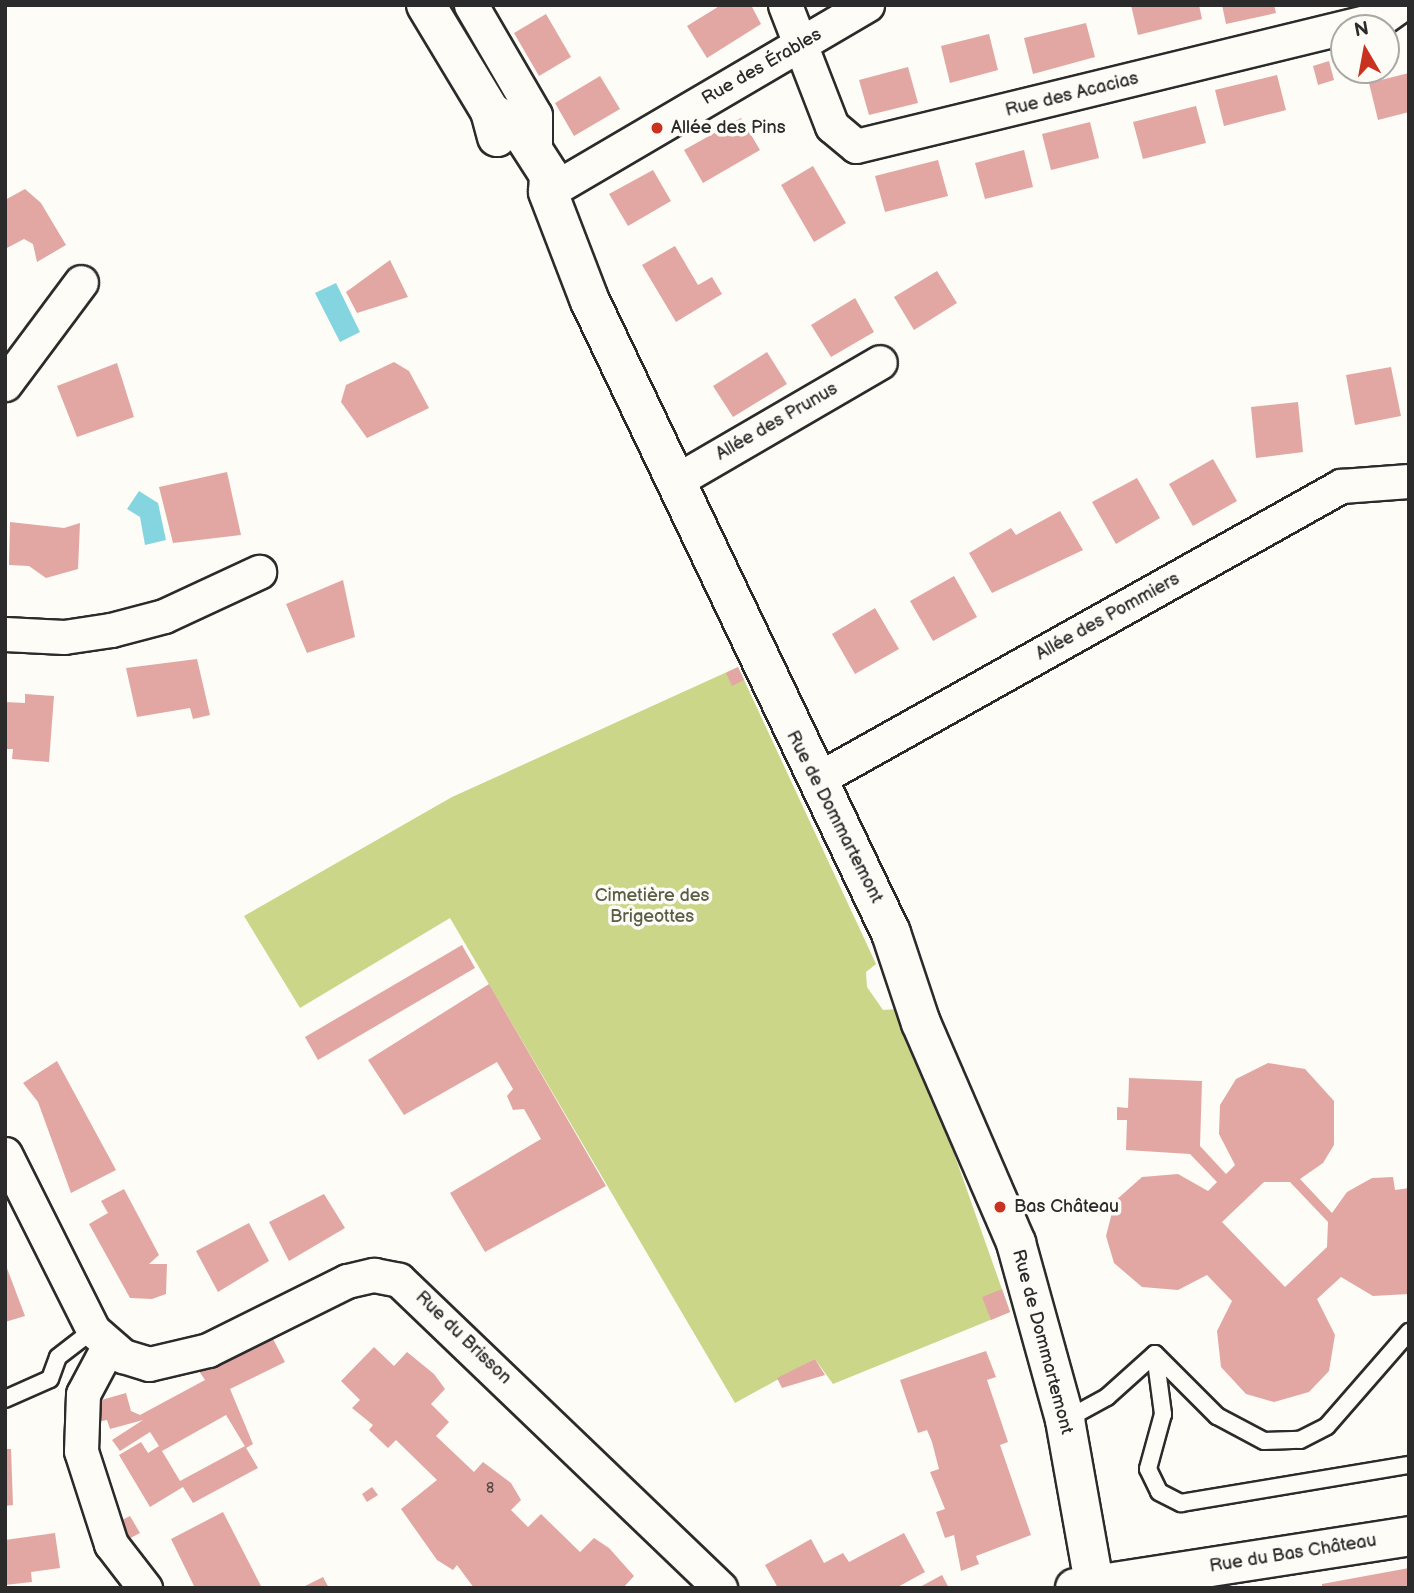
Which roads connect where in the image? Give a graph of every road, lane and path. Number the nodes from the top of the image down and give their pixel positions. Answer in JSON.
{"nodes":[{"id":1,"x":426,"y":5,"type":"edge"},
{"id":2,"x":471,"y":5,"type":"edge"},
{"id":3,"x":785,"y":5,"type":"edge"},
{"id":4,"x":867,"y":5,"type":"edge"},
{"id":5,"x":1400,"y":5,"type":"edge"},
{"id":6,"x":802,"y":44,"type":"junction"},
{"id":7,"x":489,"y":111,"type":"junction"},
{"id":8,"x":535,"y":149,"type":"junction"},
{"id":9,"x":548,"y":192,"type":"junction"},
{"id":10,"x":81,"y":282,"type":"dead end"},
{"id":11,"x":880,"y":362,"type":"dead end"},
{"id":12,"x":5,"y":384,"type":"edge"},
{"id":13,"x":1409,"y":481,"type":"edge"},
{"id":14,"x":674,"y":482,"type":"junction"},
{"id":15,"x":259,"y":572,"type":"dead end"},
{"id":16,"x":5,"y":634,"type":"edge"},
{"id":17,"x":816,"y":780,"type":"junction"},
{"id":18,"x":5,"y":1154,"type":"edge"},
{"id":19,"x":1409,"y":1332,"type":"edge"},
{"id":20,"x":101,"y":1339,"type":"junction"},
{"id":21,"x":1155,"y":1354,"type":"junction"},
{"id":22,"x":5,"y":1399,"type":"edge"},
{"id":23,"x":1065,"y":1420,"type":"junction"},
{"id":24,"x":1409,"y":1465,"type":"edge"},
{"id":25,"x":1409,"y":1536,"type":"edge"},
{"id":26,"x":136,"y":1575,"type":"edge"},
{"id":27,"x":1220,"y":1577,"type":"edge"},
{"id":28,"x":1084,"y":1586,"type":"edge"},
{"id":29,"x":720,"y":1588,"type":"edge"}],
"edges":[{"from":1,"to":7,"type":"street"},
{"from":2,"to":8,"type":"street"},
{"from":3,"to":6,"type":"street"},
{"from":4,"to":6,"type":"street","name":"Rue des Érables"},
{"from":5,"to":6,"type":"street","name":"Rue des Acacias"},
{"from":6,"to":9,"type":"street","name":"Rue des Érables"},
{"from":7,"to":8,"type":"street"},
{"from":7,"to":9,"type":"street"},
{"from":8,"to":9,"type":"street","name":"Rue de Dommartemont"},
{"from":9,"to":14,"type":"street","name":"Rue de Dommartemont"},
{"from":10,"to":12,"type":"street"},
{"from":11,"to":14,"type":"street","name":"Allée des Prunus"},
{"from":13,"to":17,"type":"street","name":"Allée des Pommiers"},
{"from":14,"to":17,"type":"street","name":"Rue de Dommartemont"},
{"from":15,"to":16,"type":"street"},
{"from":17,"to":23,"type":"street","name":"Rue de Dommartemont"},
{"from":18,"to":20,"type":"street"},
{"from":19,"to":21,"type":"lane"},
{"from":20,"to":22,"type":"lane"},
{"from":20,"to":26,"type":"street"},
{"from":20,"to":29,"type":"street","name":"Rue du Brisson"},
{"from":21,"to":23,"type":"lane"},
{"from":21,"to":24,"type":"lane"},
{"from":23,"to":28,"type":"street","name":"Rue de Dommartemont"},
{"from":25,"to":27,"type":"street","name":"Rue du Bas Château"},
{"from":27,"to":28,"type":"street","name":"Rue du Bas Château"}]}
